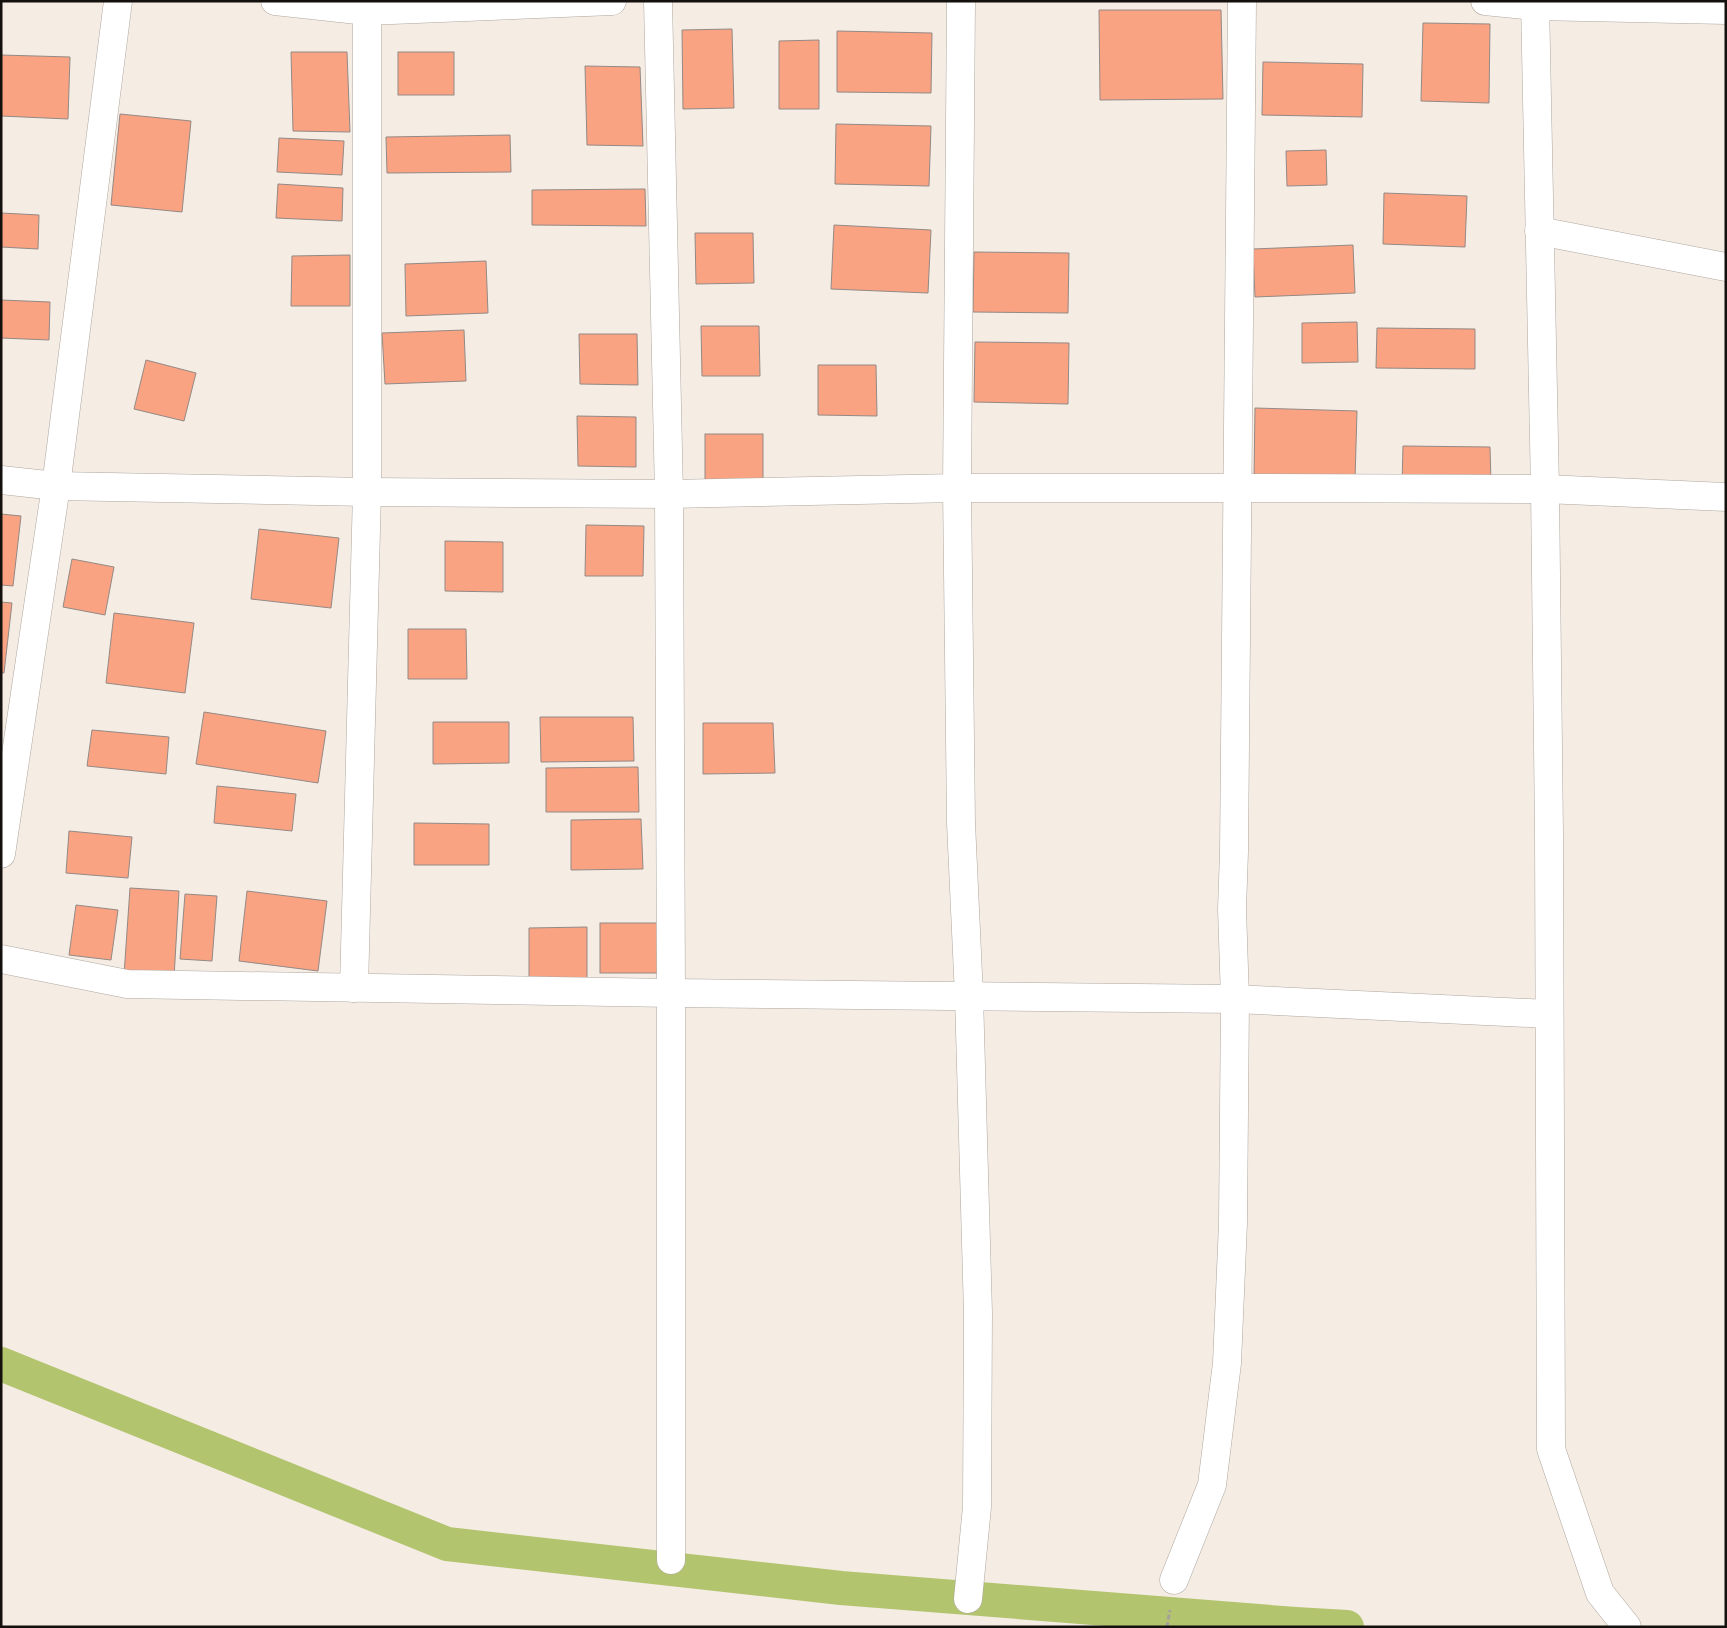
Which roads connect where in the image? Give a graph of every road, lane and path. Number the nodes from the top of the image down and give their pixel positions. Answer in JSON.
{"nodes":[{"id":1,"x":118,"y":1,"type":"edge"},
{"id":2,"x":275,"y":1,"type":"edge"},
{"id":3,"x":612,"y":1,"type":"edge"},
{"id":4,"x":658,"y":1,"type":"edge"},
{"id":5,"x":961,"y":1,"type":"edge"},
{"id":6,"x":1242,"y":1,"type":"edge"},
{"id":7,"x":1485,"y":1,"type":"edge"},
{"id":8,"x":1536,"y":4,"type":"edge"},
{"id":9,"x":1726,"y":10,"type":"edge"},
{"id":10,"x":367,"y":11,"type":"junction"},
{"id":11,"x":1539,"y":231,"type":"junction"},
{"id":12,"x":1726,"y":267,"type":"edge"},
{"id":13,"x":1,"y":480,"type":"edge"},
{"id":14,"x":56,"y":486,"type":"junction"},
{"id":15,"x":957,"y":488,"type":"junction"},
{"id":16,"x":1238,"y":488,"type":"junction"},
{"id":17,"x":1545,"y":489,"type":"junction"},
{"id":18,"x":366,"y":492,"type":"junction"},
{"id":19,"x":669,"y":494,"type":"junction"},
{"id":20,"x":1726,"y":497,"type":"edge"},
{"id":21,"x":1,"y":854,"type":"edge"},
{"id":22,"x":1,"y":959,"type":"edge"},
{"id":23,"x":354,"y":988,"type":"junction"},
{"id":24,"x":671,"y":993,"type":"junction"},
{"id":25,"x":969,"y":996,"type":"junction"},
{"id":26,"x":1235,"y":999,"type":"junction"},
{"id":27,"x":1548,"y":1014,"type":"junction"},
{"id":28,"x":671,"y":1560,"type":"dead end"},
{"id":29,"x":1174,"y":1580,"type":"dead end"},
{"id":30,"x":968,"y":1599,"type":"dead end"},
{"id":31,"x":1627,"y":1627,"type":"edge"}],
"edges":[{"from":1,"to":14,"type":"street"},
{"from":2,"to":10,"type":"street"},
{"from":3,"to":10,"type":"street"},
{"from":4,"to":19,"type":"street"},
{"from":5,"to":15,"type":"street"},
{"from":6,"to":16,"type":"street"},
{"from":7,"to":8,"type":"street"},
{"from":8,"to":9,"type":"street"},
{"from":8,"to":11,"type":"street"},
{"from":10,"to":18,"type":"street"},
{"from":11,"to":12,"type":"street"},
{"from":11,"to":17,"type":"street"},
{"from":13,"to":14,"type":"street"},
{"from":14,"to":18,"type":"street"},
{"from":14,"to":21,"type":"street"},
{"from":15,"to":16,"type":"street"},
{"from":15,"to":19,"type":"street"},
{"from":15,"to":25,"type":"street"},
{"from":16,"to":17,"type":"street"},
{"from":16,"to":26,"type":"street"},
{"from":17,"to":20,"type":"street"},
{"from":17,"to":27,"type":"street"},
{"from":18,"to":19,"type":"street"},
{"from":18,"to":23,"type":"street"},
{"from":19,"to":24,"type":"street"},
{"from":22,"to":23,"type":"street"},
{"from":23,"to":24,"type":"street"},
{"from":24,"to":25,"type":"street"},
{"from":24,"to":28,"type":"street"},
{"from":25,"to":26,"type":"street"},
{"from":25,"to":30,"type":"street"},
{"from":26,"to":27,"type":"street"},
{"from":26,"to":29,"type":"street"},
{"from":27,"to":31,"type":"street"}]}
